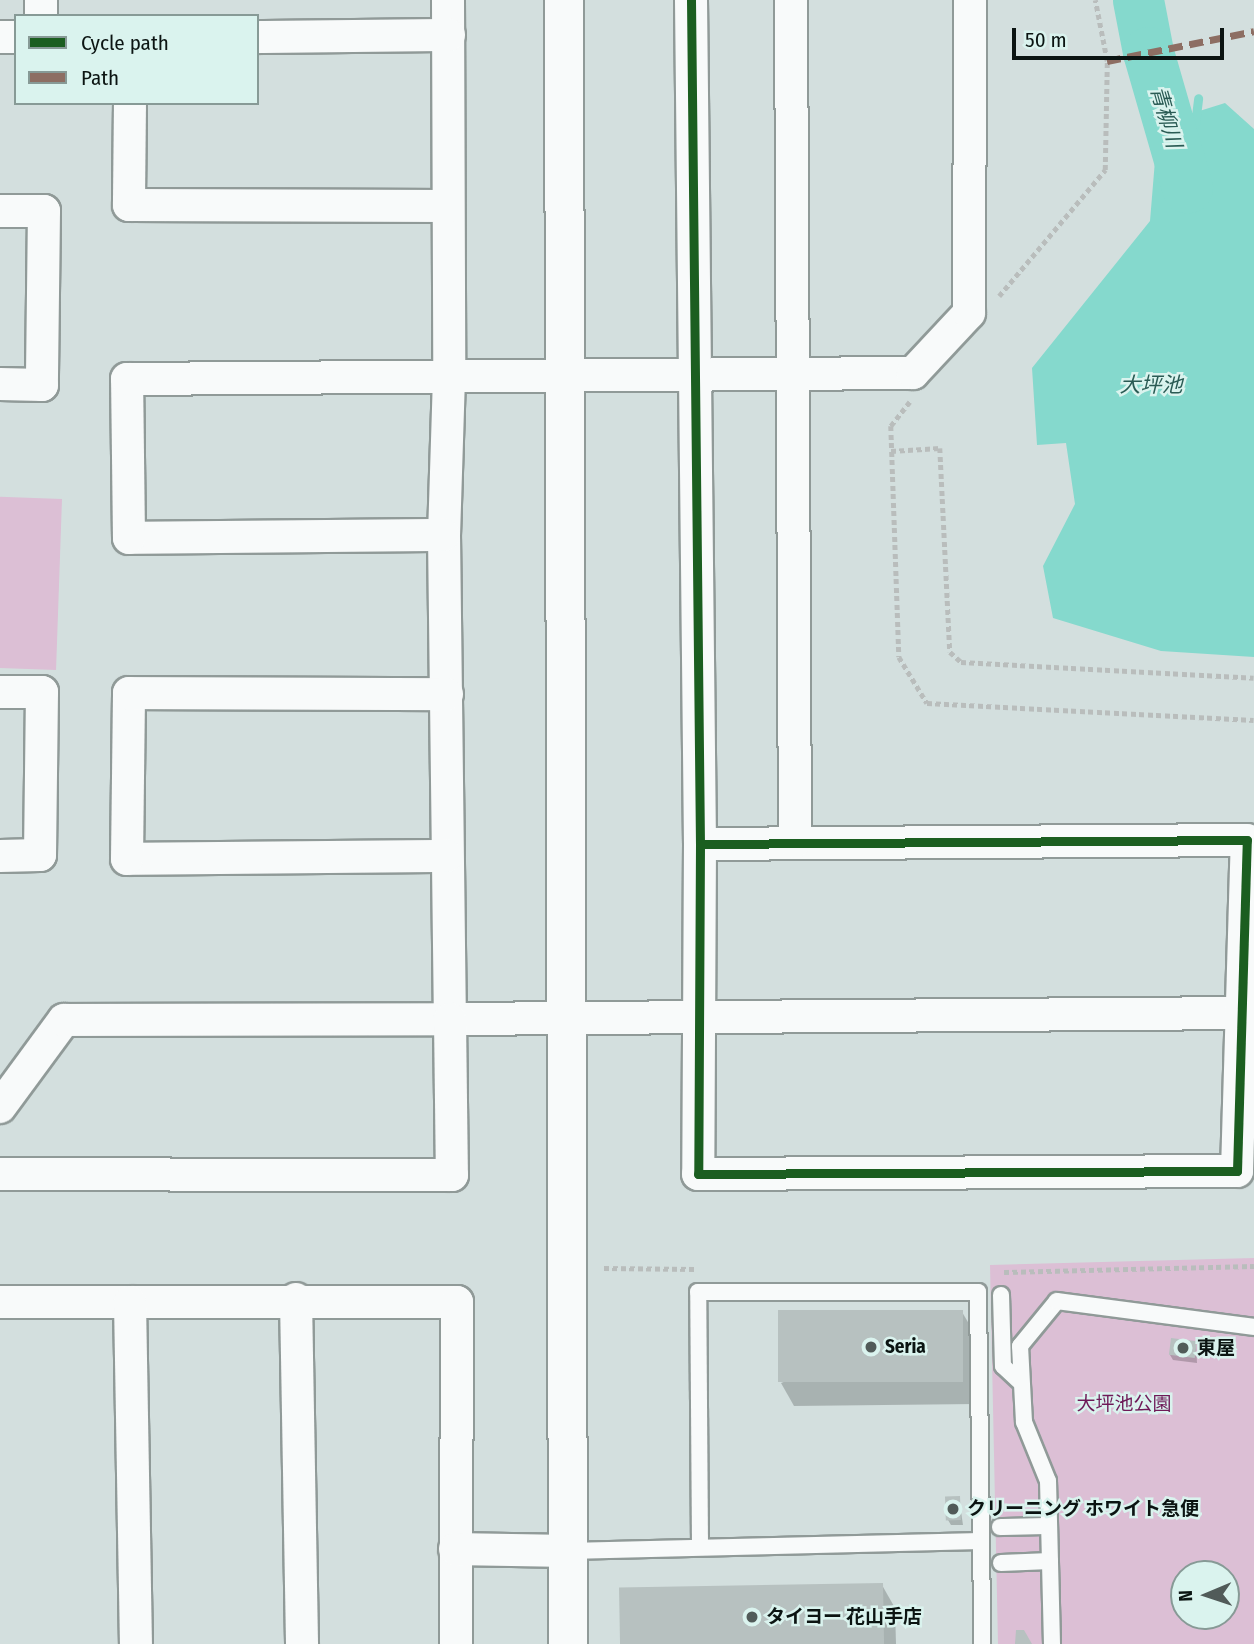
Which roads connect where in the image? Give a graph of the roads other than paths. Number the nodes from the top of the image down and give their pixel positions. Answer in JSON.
{"nodes":[{"id":1,"x":448,"y":0,"type":"edge"},
{"id":2,"x":564,"y":0,"type":"edge"},
{"id":3,"x":691,"y":0,"type":"edge"},
{"id":4,"x":791,"y":0,"type":"edge"},
{"id":5,"x":970,"y":0,"type":"edge"},
{"id":6,"x":449,"y":34,"type":"junction"},
{"id":7,"x":259,"y":37,"type":"edge"},
{"id":8,"x":130,"y":105,"type":"edge"},
{"id":9,"x":448,"y":206,"type":"junction"},
{"id":10,"x":0,"y":211,"type":"edge"},
{"id":11,"x":792,"y":373,"type":"junction"},
{"id":12,"x":696,"y":374,"type":"junction"},
{"id":13,"x":449,"y":377,"type":"junction"},
{"id":14,"x":565,"y":379,"type":"junction"},
{"id":15,"x":0,"y":384,"type":"edge"},
{"id":16,"x":444,"y":535,"type":"junction"},
{"id":17,"x":0,"y":692,"type":"edge"},
{"id":18,"x":447,"y":694,"type":"junction"},
{"id":19,"x":795,"y":842,"type":"junction"},
{"id":20,"x":700,"y":844,"type":"junction"},
{"id":21,"x":0,"y":856,"type":"edge"},
{"id":22,"x":447,"y":856,"type":"junction"},
{"id":23,"x":1243,"y":1013,"type":"junction"},
{"id":24,"x":701,"y":1014,"type":"junction"},
{"id":25,"x":569,"y":1017,"type":"junction"},
{"id":26,"x":450,"y":1019,"type":"junction"},
{"id":27,"x":0,"y":1107,"type":"edge"},
{"id":28,"x":0,"y":1174,"type":"edge"},
{"id":29,"x":1002,"y":1294,"type":"dead end"},
{"id":30,"x":296,"y":1299,"type":"junction"},
{"id":31,"x":0,"y":1302,"type":"edge"},
{"id":32,"x":130,"y":1302,"type":"junction"},
{"id":33,"x":1254,"y":1327,"type":"edge"},
{"id":34,"x":1019,"y":1381,"type":"junction"},
{"id":35,"x":1049,"y":1526,"type":"junction"},
{"id":36,"x":1000,"y":1527,"type":"dead end"},
{"id":37,"x":981,"y":1541,"type":"junction"},
{"id":38,"x":700,"y":1547,"type":"junction"},
{"id":39,"x":455,"y":1549,"type":"junction"},
{"id":40,"x":568,"y":1550,"type":"junction"},
{"id":41,"x":1050,"y":1561,"type":"junction"},
{"id":42,"x":1000,"y":1563,"type":"dead end"},
{"id":43,"x":136,"y":1644,"type":"edge"},
{"id":44,"x":302,"y":1644,"type":"edge"},
{"id":45,"x":456,"y":1644,"type":"edge"},
{"id":46,"x":568,"y":1644,"type":"edge"},
{"id":47,"x":982,"y":1644,"type":"edge"},
{"id":48,"x":1052,"y":1644,"type":"edge"}],
"edges":[{"from":1,"to":6,"type":"street"},
{"from":2,"to":14,"type":"street"},
{"from":3,"to":12,"type":"street"},
{"from":4,"to":11,"type":"street"},
{"from":5,"to":11,"type":"street"},
{"from":6,"to":7,"type":"street"},
{"from":6,"to":9,"type":"street"},
{"from":8,"to":9,"type":"street"},
{"from":9,"to":13,"type":"street"},
{"from":10,"to":15,"type":"street"},
{"from":11,"to":12,"type":"street"},
{"from":11,"to":19,"type":"street"},
{"from":12,"to":14,"type":"street"},
{"from":12,"to":20,"type":"street"},
{"from":13,"to":14,"type":"street"},
{"from":13,"to":16,"type":"street"},
{"from":13,"to":16,"type":"street"},
{"from":14,"to":25,"type":"street"},
{"from":16,"to":18,"type":"street"},
{"from":17,"to":21,"type":"street"},
{"from":18,"to":22,"type":"street"},
{"from":18,"to":22,"type":"street"},
{"from":19,"to":20,"type":"street"},
{"from":19,"to":23,"type":"street"},
{"from":20,"to":24,"type":"street"},
{"from":22,"to":26,"type":"street"},
{"from":23,"to":24,"type":"street"},
{"from":23,"to":24,"type":"street"},
{"from":24,"to":25,"type":"street"},
{"from":25,"to":26,"type":"street"},
{"from":25,"to":40,"type":"street"},
{"from":26,"to":27,"type":"street"},
{"from":26,"to":28,"type":"street"},
{"from":29,"to":34,"type":"lane"},
{"from":30,"to":32,"type":"street"},
{"from":30,"to":39,"type":"street"},
{"from":30,"to":44,"type":"street"},
{"from":31,"to":32,"type":"street"},
{"from":32,"to":43,"type":"street"},
{"from":33,"to":34,"type":"lane"},
{"from":34,"to":35,"type":"lane"},
{"from":35,"to":36,"type":"lane"},
{"from":35,"to":41,"type":"lane"},
{"from":37,"to":38,"type":"lane"},
{"from":37,"to":38,"type":"lane"},
{"from":37,"to":47,"type":"lane"},
{"from":38,"to":40,"type":"lane"},
{"from":39,"to":40,"type":"street"},
{"from":39,"to":45,"type":"street"},
{"from":40,"to":46,"type":"street"},
{"from":41,"to":42,"type":"lane"},
{"from":41,"to":48,"type":"lane"}]}
